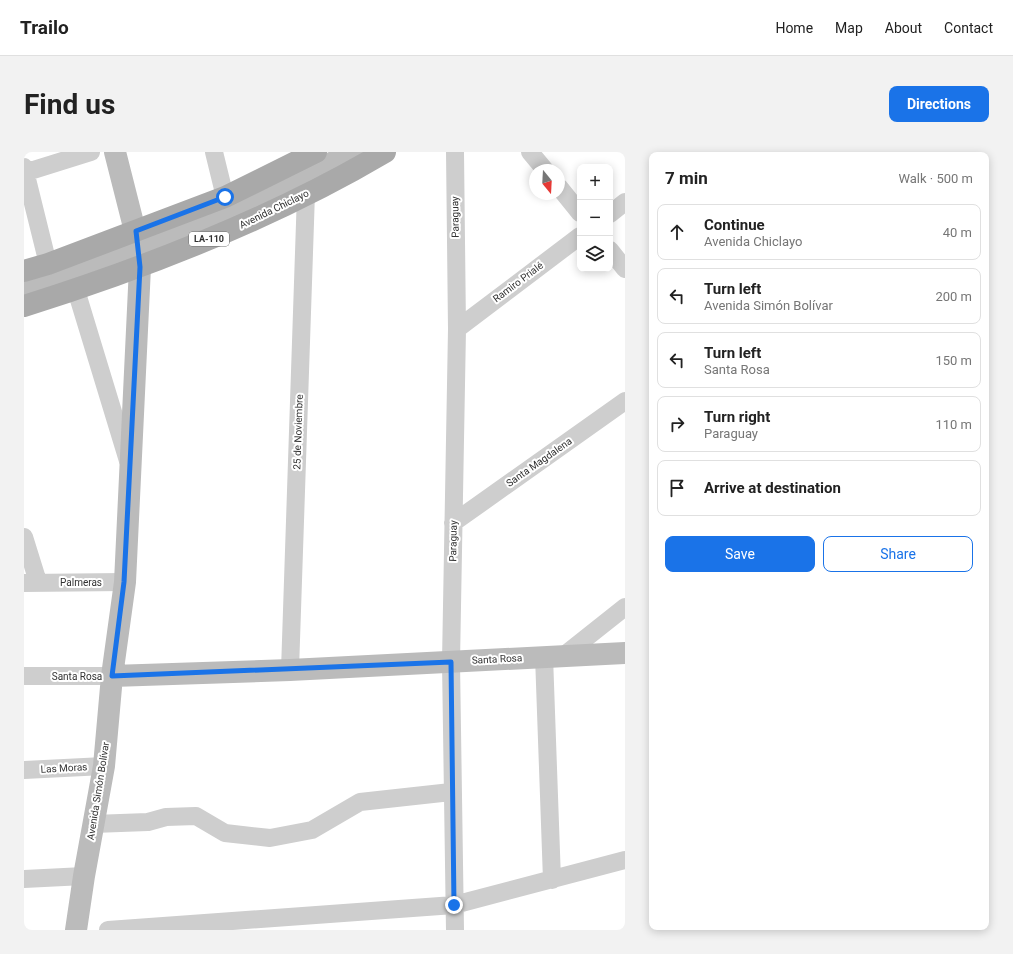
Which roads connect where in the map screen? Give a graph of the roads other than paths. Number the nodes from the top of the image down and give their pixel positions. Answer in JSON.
{"nodes":[{"id":1,"x":91,"y":152,"type":"edge"},
{"id":2,"x":115,"y":152,"type":"edge"},
{"id":3,"x":214,"y":152,"type":"edge"},
{"id":4,"x":352,"y":152,"type":"edge"},
{"id":5,"x":384,"y":152,"type":"edge"},
{"id":6,"x":455,"y":152,"type":"edge"},
{"id":7,"x":530,"y":152,"type":"edge"},
{"id":8,"x":313,"y":153,"type":"edge"},
{"id":9,"x":540,"y":164,"type":"edge"},
{"id":10,"x":24,"y":171,"type":"edge"},
{"id":11,"x":306,"y":193,"type":"junction"},
{"id":12,"x":565,"y":195,"type":"edge"},
{"id":13,"x":225,"y":197,"type":"junction"},
{"id":14,"x":625,"y":202,"type":"edge"},
{"id":15,"x":577,"y":209,"type":"edge"},
{"id":16,"x":613,"y":212,"type":"edge"},
{"id":17,"x":136,"y":231,"type":"junction"},
{"id":18,"x":577,"y":238,"type":"edge"},
{"id":19,"x":613,"y":254,"type":"edge"},
{"id":20,"x":139,"y":260,"type":"junction"},
{"id":21,"x":48,"y":264,"type":"junction"},
{"id":22,"x":625,"y":269,"type":"edge"},
{"id":23,"x":24,"y":271,"type":"edge"},
{"id":24,"x":24,"y":290,"type":"edge"},
{"id":25,"x":76,"y":290,"type":"junction"},
{"id":26,"x":24,"y":306,"type":"edge"},
{"id":27,"x":457,"y":328,"type":"junction"},
{"id":28,"x":625,"y":401,"type":"edge"},
{"id":29,"x":130,"y":467,"type":"junction"},
{"id":30,"x":453,"y":523,"type":"junction"},
{"id":31,"x":24,"y":537,"type":"edge"},
{"id":32,"x":124,"y":582,"type":"junction"},
{"id":33,"x":31,"y":583,"type":"edge"},
{"id":34,"x":625,"y":606,"type":"edge"},
{"id":35,"x":625,"y":652,"type":"edge"},
{"id":36,"x":553,"y":657,"type":"junction"},
{"id":37,"x":451,"y":662,"type":"junction"},
{"id":38,"x":290,"y":670,"type":"junction"},
{"id":39,"x":24,"y":676,"type":"edge"},
{"id":40,"x":112,"y":676,"type":"junction"},
{"id":41,"x":104,"y":766,"type":"junction"},
{"id":42,"x":24,"y":770,"type":"edge"},
{"id":43,"x":451,"y":792,"type":"junction"},
{"id":44,"x":93,"y":824,"type":"junction"},
{"id":45,"x":625,"y":860,"type":"edge"},
{"id":46,"x":84,"y":876,"type":"junction"},
{"id":47,"x":24,"y":879,"type":"edge"},
{"id":48,"x":552,"y":880,"type":"junction"},
{"id":49,"x":454,"y":905,"type":"junction"},
{"id":50,"x":76,"y":930,"type":"edge"},
{"id":51,"x":108,"y":930,"type":"edge"},
{"id":52,"x":455,"y":930,"type":"edge"}],
"edges":[{"from":1,"to":10,"type":"street"},
{"from":2,"to":17,"type":"street","name":"Avenida Simón Bolívar"},
{"from":3,"to":13,"type":"street"},
{"from":4,"to":20,"type":"street","name":"Avenida Chiclayo"},
{"from":5,"to":11,"type":"main road","name":"Avenida Chiclayo","number":"LA-110"},
{"from":6,"to":27,"type":"street","name":"Paraguay"},
{"from":7,"to":9,"type":"street"},
{"from":8,"to":13,"type":"main road"},
{"from":10,"to":21,"type":"street"},
{"from":11,"to":20,"type":"main road","name":"Avenida Chiclayo","number":"LA-110"},
{"from":11,"to":38,"type":"street","name":"25 de Noviembre"},
{"from":12,"to":15,"type":"street"},
{"from":13,"to":17,"type":"main road"},
{"from":14,"to":16,"type":"street"},
{"from":17,"to":20,"type":"street","name":"Avenida Simón Bolívar"},
{"from":17,"to":21,"type":"main road"},
{"from":18,"to":27,"type":"street","name":"Ramiro Prialé"},
{"from":19,"to":22,"type":"street"},
{"from":20,"to":24,"type":"street","name":"Avenida Chiclayo"},
{"from":20,"to":25,"type":"main road","name":"Avenida Chiclayo","number":"LA-110"},
{"from":20,"to":29,"type":"street","name":"Avenida Simón Bolívar"},
{"from":21,"to":23,"type":"main road"},
{"from":25,"to":26,"type":"main road","name":"Avenida Chiclayo","number":"LA-110"},
{"from":25,"to":29,"type":"street"},
{"from":27,"to":30,"type":"street","name":"Paraguay"},
{"from":28,"to":30,"type":"street","name":"Santa Magdalena"},
{"from":29,"to":32,"type":"street","name":"Avenida Simón Bolívar"},
{"from":30,"to":37,"type":"street","name":"Paraguay"},
{"from":31,"to":33,"type":"street","name":"Palmeras"},
{"from":32,"to":33,"type":"street","name":"Palmeras"},
{"from":32,"to":40,"type":"street","name":"Avenida Simón Bolívar"},
{"from":34,"to":36,"type":"street"},
{"from":35,"to":36,"type":"street","name":"Santa Rosa"},
{"from":36,"to":37,"type":"street","name":"Santa Rosa"},
{"from":36,"to":48,"type":"street"},
{"from":37,"to":38,"type":"street","name":"Santa Rosa"},
{"from":37,"to":43,"type":"street","name":"Paraguay"},
{"from":38,"to":40,"type":"street","name":"Santa Rosa"},
{"from":39,"to":40,"type":"street","name":"Santa Rosa"},
{"from":40,"to":41,"type":"street","name":"Avenida Simón Bolívar"},
{"from":41,"to":42,"type":"street","name":"Las Moras"},
{"from":41,"to":44,"type":"street","name":"Avenida Simón Bolívar"},
{"from":43,"to":44,"type":"street"},
{"from":43,"to":49,"type":"street","name":"Paraguay"},
{"from":44,"to":46,"type":"street","name":"Avenida Simón Bolívar"},
{"from":45,"to":48,"type":"street"},
{"from":46,"to":47,"type":"street"},
{"from":46,"to":50,"type":"street","name":"Avenida Simón Bolívar"},
{"from":48,"to":49,"type":"street"},
{"from":49,"to":51,"type":"street"},
{"from":49,"to":52,"type":"street","name":"Paraguay"}]}
